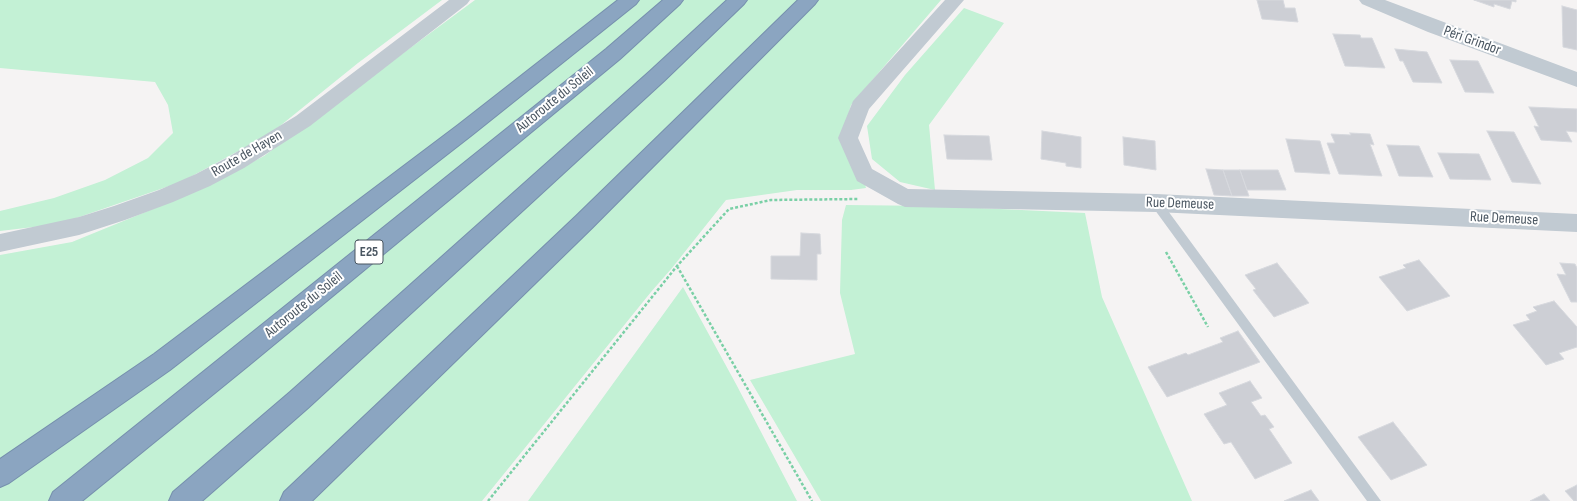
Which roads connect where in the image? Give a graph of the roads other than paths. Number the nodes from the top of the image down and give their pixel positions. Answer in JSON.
{"nodes":[{"id":1,"x":461,"y":0,"type":"edge"},
{"id":2,"x":630,"y":0,"type":"edge"},
{"id":3,"x":674,"y":0,"type":"edge"},
{"id":4,"x":738,"y":0,"type":"edge"},
{"id":5,"x":809,"y":0,"type":"edge"},
{"id":6,"x":955,"y":0,"type":"edge"},
{"id":7,"x":1368,"y":0,"type":"edge"},
{"id":8,"x":1577,"y":80,"type":"edge"},
{"id":9,"x":1156,"y":203,"type":"junction"},
{"id":10,"x":1577,"y":223,"type":"edge"},
{"id":11,"x":0,"y":243,"type":"edge"},
{"id":12,"x":0,"y":474,"type":"edge"},
{"id":13,"x":62,"y":501,"type":"edge"},
{"id":14,"x":182,"y":501,"type":"edge"},
{"id":15,"x":293,"y":501,"type":"edge"},
{"id":16,"x":1375,"y":501,"type":"edge"}],
"edges":[{"from":1,"to":11,"type":"street","name":"Route de Hayen"},
{"from":2,"to":12,"type":"highway"},
{"from":3,"to":13,"type":"highway","name":"Autoroute du Soleil","number":"E25"},
{"from":4,"to":14,"type":"highway"},
{"from":5,"to":15,"type":"highway"},
{"from":6,"to":9,"type":"street","name":"Rue Demeuse"},
{"from":7,"to":8,"type":"street","name":"Péri Grindor"},
{"from":9,"to":10,"type":"street","name":"Rue Demeuse"},
{"from":9,"to":16,"type":"lane"}]}
